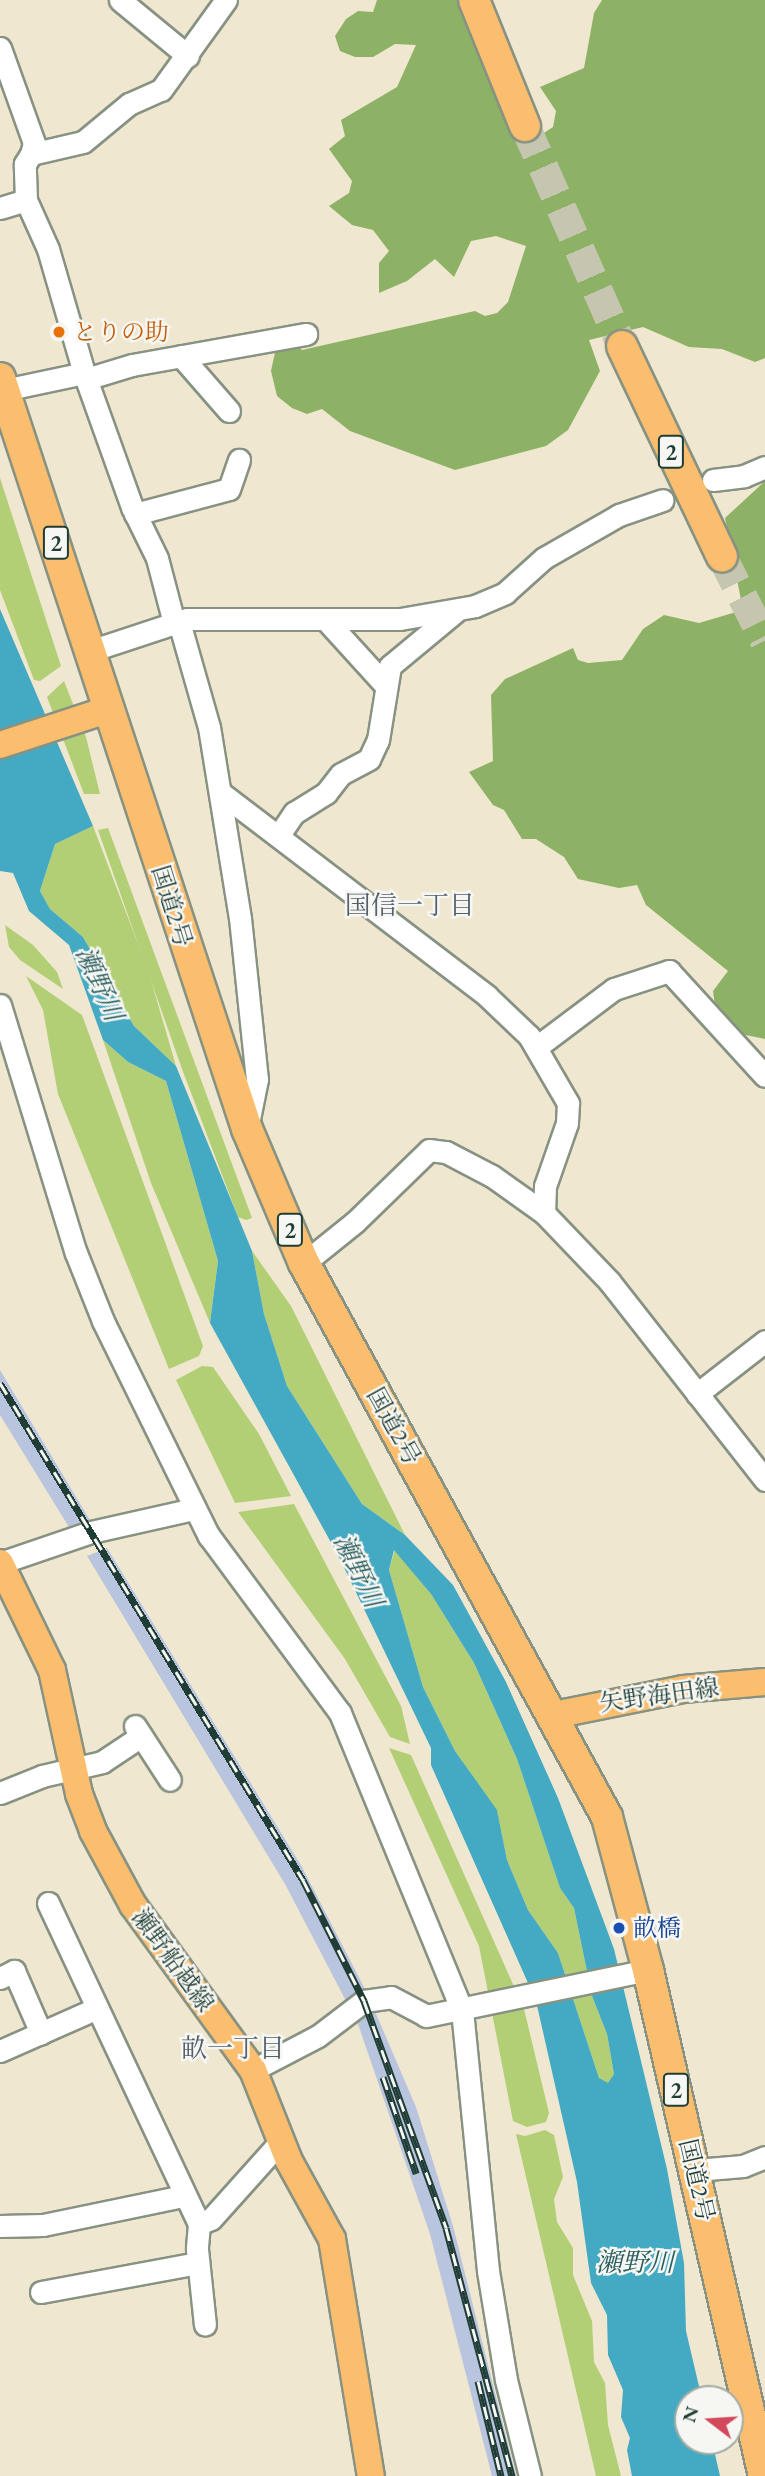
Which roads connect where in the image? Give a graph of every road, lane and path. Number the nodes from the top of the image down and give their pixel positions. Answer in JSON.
{"nodes":[{"id":1,"x":120,"y":0,"type":"edge"},
{"id":2,"x":226,"y":0,"type":"edge"},
{"id":3,"x":474,"y":0,"type":"edge"},
{"id":4,"x":0,"y":48,"type":"edge"},
{"id":5,"x":188,"y":56,"type":"junction"},
{"id":6,"x":525,"y":126,"type":"tunnel mouth"},
{"id":7,"x":31,"y":154,"type":"junction"},
{"id":8,"x":26,"y":200,"type":"junction"},
{"id":9,"x":0,"y":208,"type":"edge"},
{"id":10,"x":306,"y":334,"type":"dead end"},
{"id":11,"x":622,"y":346,"type":"tunnel mouth"},
{"id":12,"x":181,"y":356,"type":"junction"},
{"id":13,"x":85,"y":376,"type":"junction"},
{"id":14,"x":2,"y":384,"type":"edge"},
{"id":15,"x":229,"y":411,"type":"dead end"},
{"id":16,"x":239,"y":460,"type":"dead end"},
{"id":17,"x":765,"y":467,"type":"edge"},
{"id":18,"x":713,"y":480,"type":"dead end"},
{"id":19,"x":663,"y":500,"type":"dead end"},
{"id":20,"x":135,"y":514,"type":"junction"},
{"id":21,"x":722,"y":558,"type":"tunnel mouth"},
{"id":22,"x":457,"y":611,"type":"junction"},
{"id":23,"x":326,"y":620,"type":"junction"},
{"id":24,"x":177,"y":623,"type":"junction"},
{"id":25,"x":93,"y":650,"type":"junction"},
{"id":26,"x":386,"y":686,"type":"junction"},
{"id":27,"x":110,"y":709,"type":"junction"},
{"id":28,"x":0,"y":745,"type":"edge"},
{"id":29,"x":221,"y":793,"type":"junction"},
{"id":30,"x":279,"y":835,"type":"junction"},
{"id":31,"x":0,"y":1004,"type":"edge"},
{"id":32,"x":538,"y":1046,"type":"junction"},
{"id":33,"x":765,"y":1076,"type":"edge"},
{"id":34,"x":247,"y":1129,"type":"junction"},
{"id":35,"x":544,"y":1213,"type":"junction"},
{"id":36,"x":304,"y":1263,"type":"junction"},
{"id":37,"x":765,"y":1341,"type":"edge"},
{"id":38,"x":697,"y":1394,"type":"junction"},
{"id":39,"x":765,"y":1480,"type":"edge"},
{"id":40,"x":193,"y":1509,"type":"junction"},
{"id":41,"x":0,"y":1563,"type":"edge"},
{"id":42,"x":765,"y":1682,"type":"edge"},
{"id":43,"x":554,"y":1715,"type":"junction"},
{"id":44,"x":74,"y":1768,"type":"junction"},
{"id":45,"x":170,"y":1780,"type":"dead end"},
{"id":46,"x":0,"y":1793,"type":"edge"},
{"id":47,"x":48,"y":1903,"type":"dead end"},
{"id":48,"x":636,"y":1972,"type":"junction"},
{"id":49,"x":0,"y":1978,"type":"edge"},
{"id":50,"x":97,"y":2008,"type":"junction"},
{"id":51,"x":462,"y":2010,"type":"junction"},
{"id":52,"x":41,"y":2033,"type":"junction"},
{"id":53,"x":0,"y":2051,"type":"edge"},
{"id":54,"x":253,"y":2070,"type":"junction"},
{"id":55,"x":281,"y":2141,"type":"junction"},
{"id":56,"x":765,"y":2157,"type":"edge"},
{"id":57,"x":696,"y":2170,"type":"junction"},
{"id":58,"x":183,"y":2196,"type":"junction"},
{"id":59,"x":199,"y":2224,"type":"junction"},
{"id":60,"x":0,"y":2226,"type":"edge"},
{"id":61,"x":198,"y":2263,"type":"junction"},
{"id":62,"x":41,"y":2292,"type":"dead end"},
{"id":63,"x":205,"y":2325,"type":"dead end"},
{"id":64,"x":371,"y":2476,"type":"edge"},
{"id":65,"x":530,"y":2476,"type":"edge"},
{"id":66,"x":764,"y":2476,"type":"edge"}],
"edges":[{"from":1,"to":5,"type":"street"},
{"from":2,"to":5,"type":"street"},
{"from":3,"to":6,"type":"highway"},
{"from":4,"to":7,"type":"street"},
{"from":5,"to":7,"type":"street"},
{"from":7,"to":8,"type":"street"},
{"from":8,"to":9,"type":"street"},
{"from":8,"to":13,"type":"street"},
{"from":10,"to":12,"type":"street"},
{"from":11,"to":21,"type":"highway","number":"2"},
{"from":12,"to":13,"type":"street"},
{"from":12,"to":15,"type":"street"},
{"from":13,"to":14,"type":"street"},
{"from":13,"to":20,"type":"street"},
{"from":14,"to":25,"type":"highway","name":"国道2号","number":"2"},
{"from":16,"to":20,"type":"street"},
{"from":17,"to":18,"type":"street"},
{"from":19,"to":22,"type":"street"},
{"from":20,"to":24,"type":"street"},
{"from":22,"to":23,"type":"street"},
{"from":22,"to":26,"type":"street"},
{"from":23,"to":24,"type":"street"},
{"from":23,"to":26,"type":"street"},
{"from":24,"to":25,"type":"street"},
{"from":24,"to":29,"type":"street"},
{"from":25,"to":27,"type":"highway","name":"国道2号","number":"2"},
{"from":26,"to":30,"type":"street"},
{"from":27,"to":28,"type":"main road"},
{"from":27,"to":34,"type":"highway","name":"国道2号","number":"2"},
{"from":29,"to":30,"type":"street"},
{"from":29,"to":34,"type":"street"},
{"from":30,"to":32,"type":"street"},
{"from":31,"to":40,"type":"street"},
{"from":32,"to":33,"type":"street"},
{"from":32,"to":35,"type":"street"},
{"from":34,"to":36,"type":"highway","name":"国道2号","number":"2"},
{"from":35,"to":36,"type":"street"},
{"from":35,"to":38,"type":"street"},
{"from":36,"to":43,"type":"highway","name":"国道2号","number":"2"},
{"from":37,"to":38,"type":"street"},
{"from":38,"to":39,"type":"street"},
{"from":40,"to":41,"type":"street"},
{"from":40,"to":51,"type":"street"},
{"from":41,"to":44,"type":"main road","name":"瀬野船越線"},
{"from":42,"to":43,"type":"main road","name":"矢野海田線"},
{"from":43,"to":48,"type":"highway","name":"国道2号","number":"2"},
{"from":44,"to":45,"type":"street"},
{"from":44,"to":46,"type":"street"},
{"from":44,"to":54,"type":"main road","name":"瀬野船越線"},
{"from":47,"to":50,"type":"street"},
{"from":48,"to":51,"type":"street"},
{"from":48,"to":57,"type":"highway","name":"国道2号","number":"2"},
{"from":49,"to":52,"type":"street"},
{"from":50,"to":52,"type":"street"},
{"from":50,"to":58,"type":"street"},
{"from":51,"to":54,"type":"street"},
{"from":51,"to":65,"type":"street"},
{"from":52,"to":53,"type":"street"},
{"from":54,"to":55,"type":"main road","name":"瀬野船越線"},
{"from":55,"to":59,"type":"street"},
{"from":55,"to":64,"type":"main road","name":"瀬野船越線"},
{"from":56,"to":57,"type":"street"},
{"from":57,"to":66,"type":"highway","name":"国道2号","number":"2"},
{"from":58,"to":59,"type":"street"},
{"from":58,"to":60,"type":"street"},
{"from":59,"to":61,"type":"street"},
{"from":61,"to":62,"type":"street"},
{"from":61,"to":63,"type":"street"}]}
